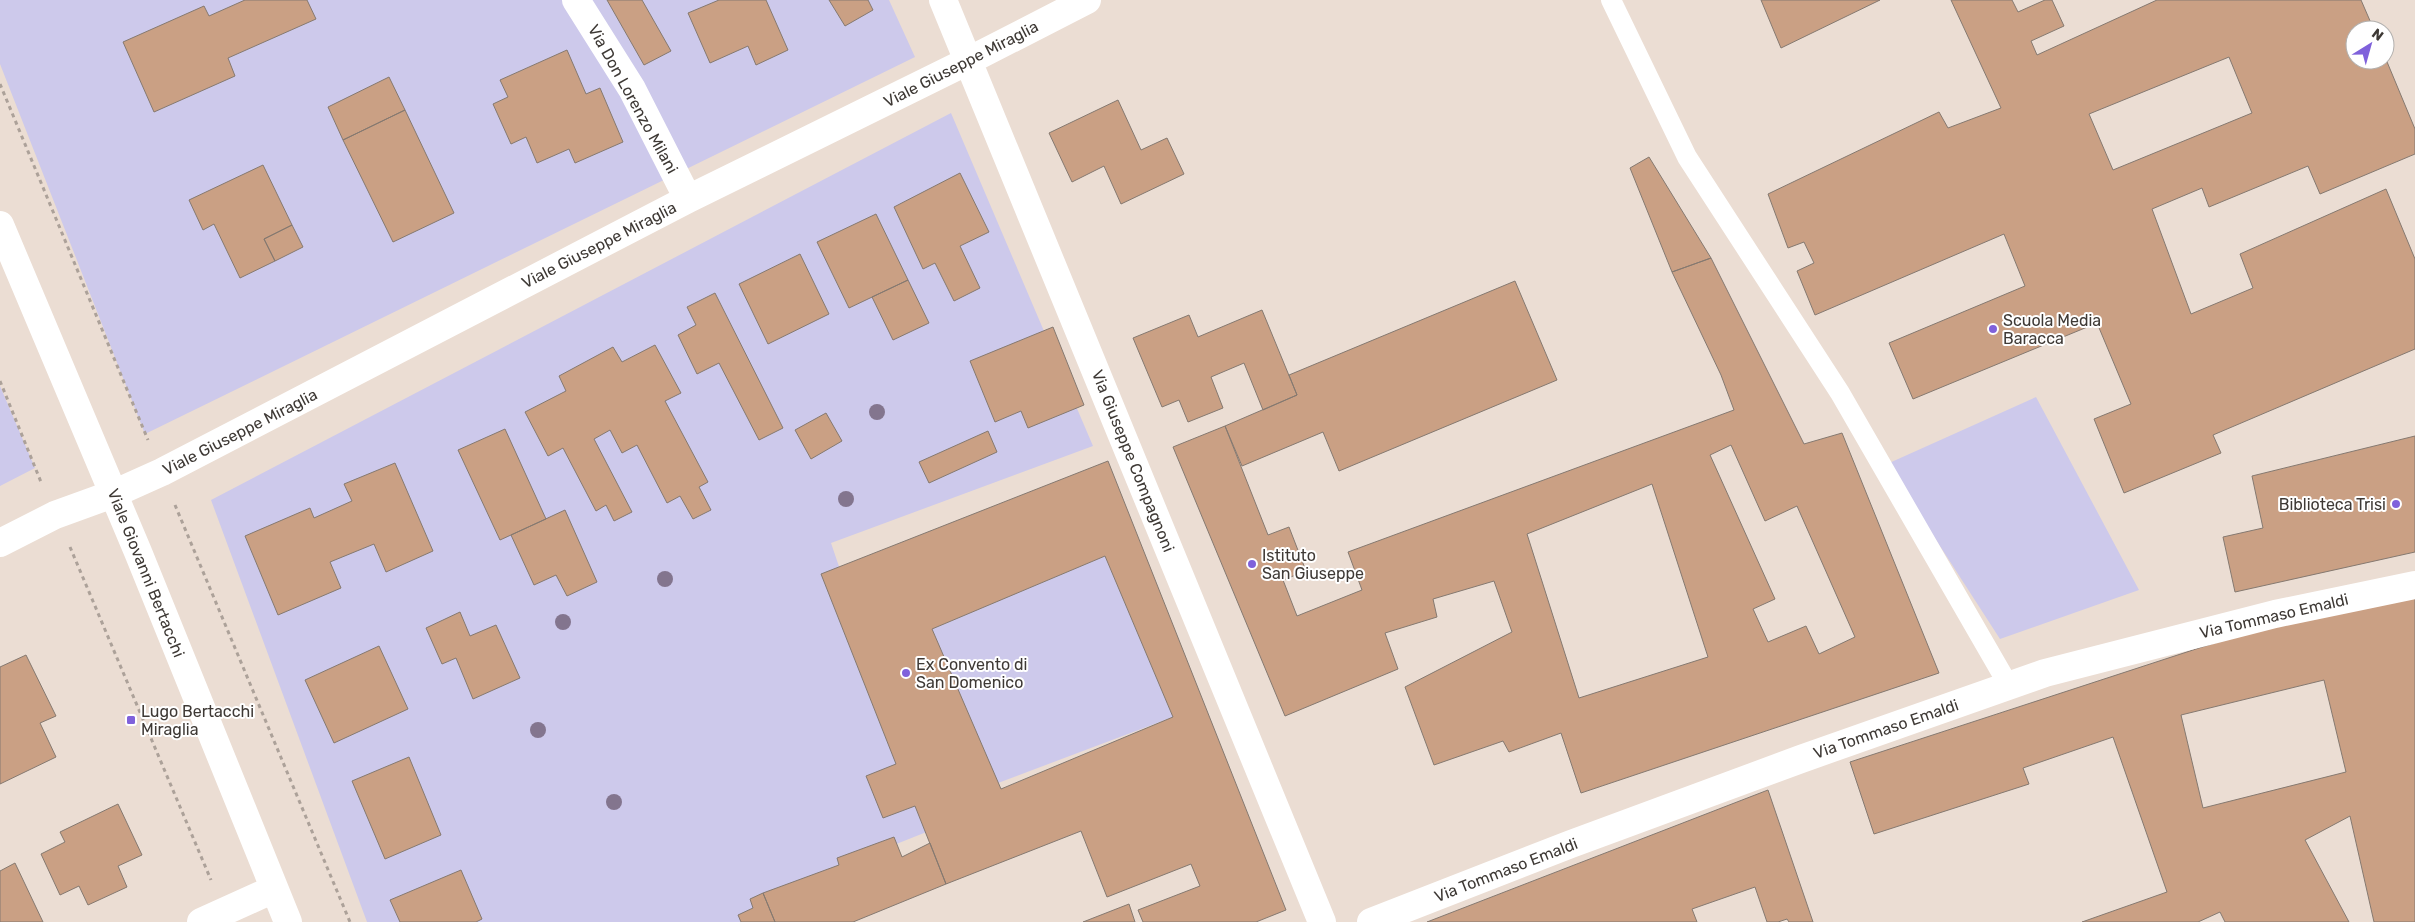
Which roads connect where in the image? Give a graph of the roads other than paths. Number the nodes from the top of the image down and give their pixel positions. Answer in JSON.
{"nodes":[{"id":1,"x":576,"y":0,"type":"edge"},
{"id":2,"x":943,"y":0,"type":"edge"},
{"id":3,"x":1087,"y":0,"type":"edge"},
{"id":4,"x":1611,"y":0,"type":"edge"},
{"id":5,"x":968,"y":61,"type":"junction"},
{"id":6,"x":688,"y":199,"type":"junction"},
{"id":7,"x":0,"y":225,"type":"edge"},
{"id":8,"x":114,"y":494,"type":"junction"},
{"id":9,"x":0,"y":543,"type":"edge"},
{"id":10,"x":2415,"y":585,"type":"edge"},
{"id":11,"x":2009,"y":686,"type":"junction"},
{"id":12,"x":274,"y":889,"type":"junction"},
{"id":13,"x":212,"y":917,"type":"edge"},
{"id":14,"x":288,"y":922,"type":"edge"},
{"id":15,"x":1322,"y":922,"type":"edge"},
{"id":16,"x":1371,"y":922,"type":"edge"}],
"edges":[{"from":1,"to":6,"type":"street","name":"Via Don Lorenzo Milani"},
{"from":2,"to":5,"type":"street","name":"Via Giuseppe Compagnoni"},
{"from":3,"to":5,"type":"street","name":"Viale Giuseppe Miraglia"},
{"from":4,"to":11,"type":"lane"},
{"from":5,"to":6,"type":"street","name":"Viale Giuseppe Miraglia"},
{"from":5,"to":15,"type":"street","name":"Via Giuseppe Compagnoni"},
{"from":6,"to":8,"type":"street","name":"Viale Giuseppe Miraglia"},
{"from":7,"to":8,"type":"street","name":"Viale Giovanni Bertacchi"},
{"from":8,"to":9,"type":"street","name":"Viale Giuseppe Miraglia"},
{"from":8,"to":12,"type":"street","name":"Viale Giovanni Bertacchi"},
{"from":10,"to":11,"type":"street","name":"Via Tommaso Emaldi"},
{"from":11,"to":16,"type":"street","name":"Via Tommaso Emaldi"},
{"from":12,"to":13,"type":"street"},
{"from":12,"to":14,"type":"street","name":"Viale Giovanni Bertacchi"}]}
